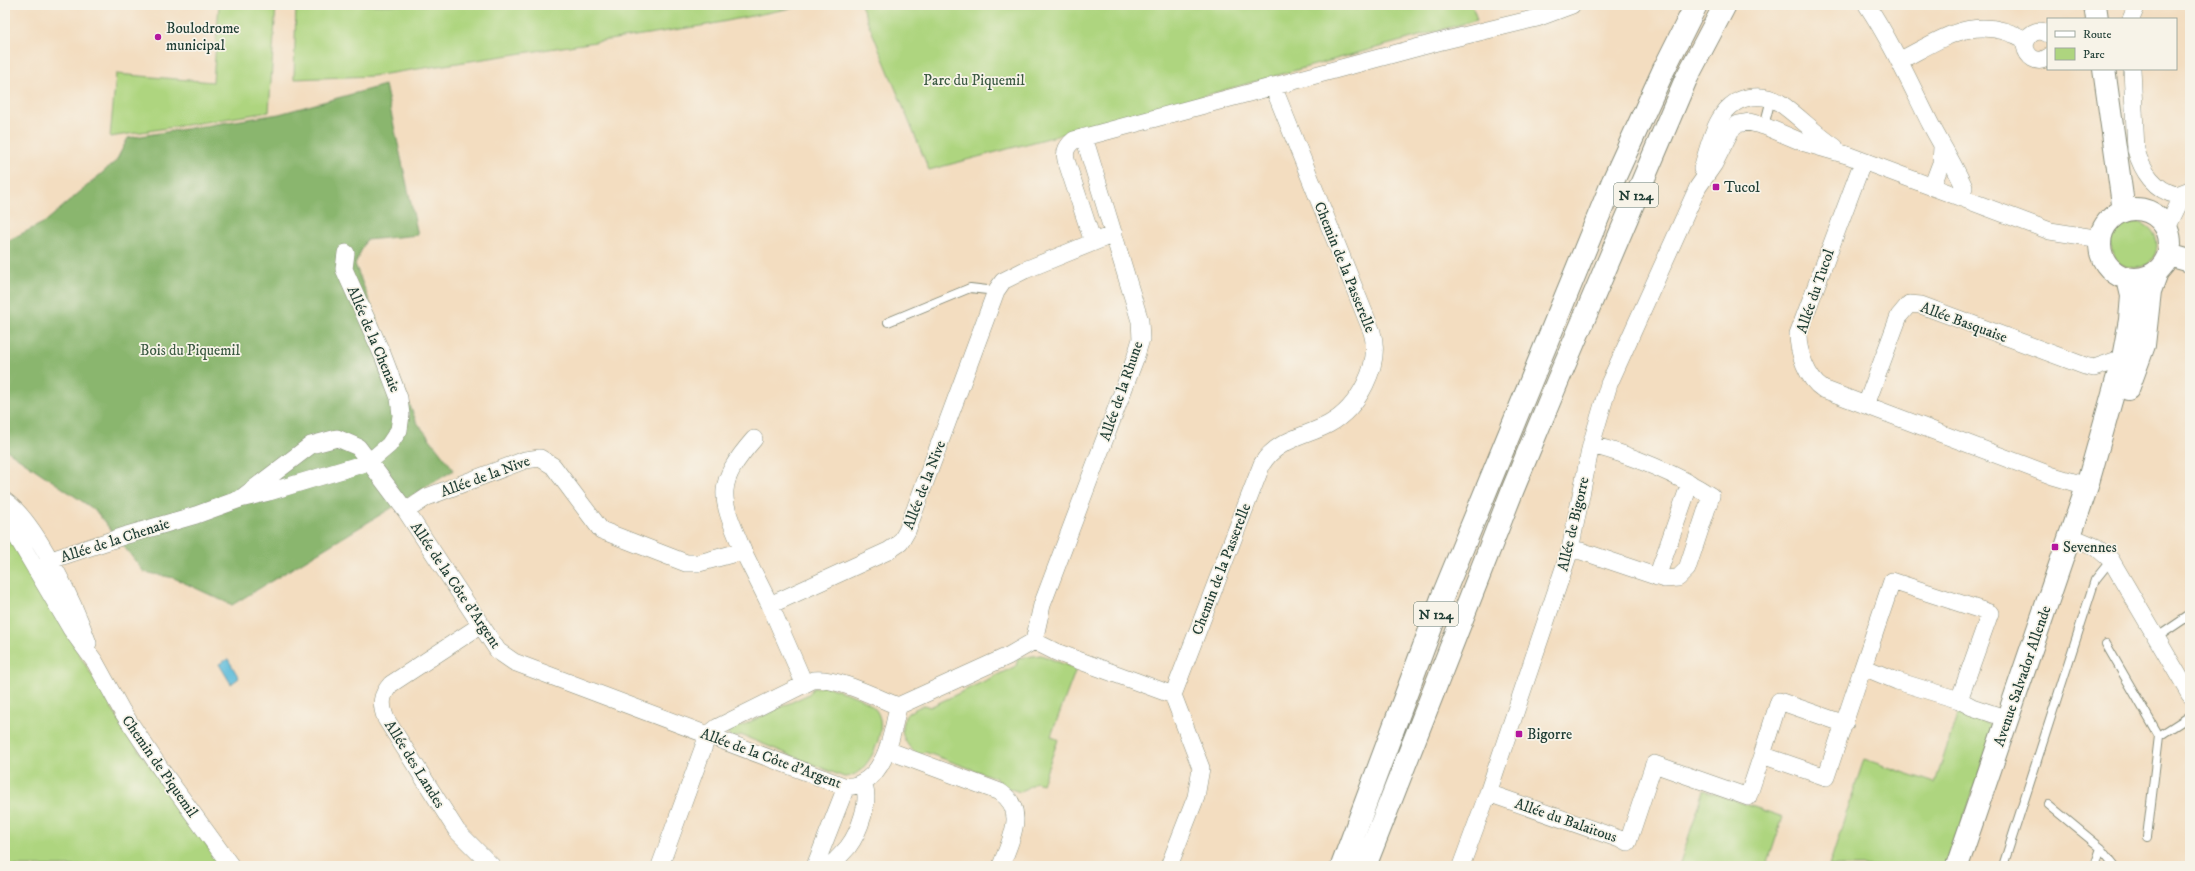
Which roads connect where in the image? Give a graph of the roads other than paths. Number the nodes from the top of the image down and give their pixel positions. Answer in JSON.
{"nodes":[{"id":1,"x":1572,"y":5,"type":"edge"},
{"id":2,"x":1682,"y":5,"type":"edge"},
{"id":3,"x":1696,"y":5,"type":"edge"},
{"id":4,"x":1725,"y":5,"type":"edge"},
{"id":5,"x":1741,"y":5,"type":"edge"},
{"id":6,"x":1867,"y":5,"type":"edge"},
{"id":7,"x":2095,"y":5,"type":"edge"},
{"id":8,"x":2137,"y":5,"type":"edge"},
{"id":9,"x":2097,"y":18,"type":"edge"},
{"id":10,"x":2131,"y":18,"type":"edge"},
{"id":11,"x":2047,"y":34,"type":"edge"},
{"id":12,"x":2026,"y":40,"type":"junction"},
{"id":13,"x":2047,"y":57,"type":"edge"},
{"id":14,"x":1899,"y":61,"type":"junction"},
{"id":15,"x":2104,"y":70,"type":"edge"},
{"id":16,"x":2132,"y":70,"type":"edge"},
{"id":17,"x":1273,"y":86,"type":"junction"},
{"id":18,"x":1771,"y":99,"type":"junction"},
{"id":19,"x":1764,"y":126,"type":"junction"},
{"id":20,"x":1084,"y":137,"type":"junction"},
{"id":21,"x":1656,"y":147,"type":"junction"},
{"id":22,"x":1942,"y":147,"type":"junction"},
{"id":23,"x":1847,"y":155,"type":"junction"},
{"id":24,"x":1863,"y":161,"type":"junction"},
{"id":25,"x":1613,"y":181,"type":"junction"},
{"id":26,"x":1698,"y":187,"type":"junction"},
{"id":27,"x":1932,"y":187,"type":"junction"},
{"id":28,"x":2186,"y":193,"type":"edge"},
{"id":29,"x":1961,"y":198,"type":"junction"},
{"id":30,"x":2124,"y":211,"type":"junction"},
{"id":31,"x":2167,"y":228,"type":"junction"},
{"id":32,"x":1114,"y":234,"type":"junction"},
{"id":33,"x":2101,"y":239,"type":"junction"},
{"id":34,"x":1093,"y":242,"type":"junction"},
{"id":35,"x":346,"y":253,"type":"dead end"},
{"id":36,"x":2190,"y":261,"type":"edge"},
{"id":37,"x":2163,"y":263,"type":"junction"},
{"id":38,"x":2128,"y":279,"type":"junction"},
{"id":39,"x":996,"y":291,"type":"junction"},
{"id":40,"x":888,"y":322,"type":"dead end"},
{"id":41,"x":2123,"y":358,"type":"junction"},
{"id":42,"x":1866,"y":405,"type":"junction"},
{"id":43,"x":754,"y":439,"type":"dead end"},
{"id":44,"x":1591,"y":445,"type":"junction"},
{"id":45,"x":369,"y":462,"type":"junction"},
{"id":46,"x":1690,"y":483,"type":"junction"},
{"id":47,"x":2087,"y":486,"type":"junction"},
{"id":48,"x":240,"y":499,"type":"junction"},
{"id":49,"x":5,"y":501,"type":"edge"},
{"id":50,"x":406,"y":512,"type":"junction"},
{"id":51,"x":5,"y":520,"type":"edge"},
{"id":52,"x":2070,"y":536,"type":"junction"},
{"id":53,"x":1570,"y":550,"type":"junction"},
{"id":54,"x":743,"y":551,"type":"junction"},
{"id":55,"x":2111,"y":560,"type":"junction"},
{"id":56,"x":43,"y":566,"type":"junction"},
{"id":57,"x":1657,"y":577,"type":"junction"},
{"id":58,"x":770,"y":605,"type":"junction"},
{"id":59,"x":2190,"y":615,"type":"edge"},
{"id":60,"x":481,"y":625,"type":"junction"},
{"id":61,"x":2156,"y":638,"type":"junction"},
{"id":62,"x":1034,"y":641,"type":"junction"},
{"id":63,"x":2106,"y":644,"type":"dead end"},
{"id":64,"x":1863,"y":667,"type":"junction"},
{"id":65,"x":804,"y":683,"type":"junction"},
{"id":66,"x":1173,"y":695,"type":"junction"},
{"id":67,"x":2190,"y":695,"type":"edge"},
{"id":68,"x":1959,"y":700,"type":"junction"},
{"id":69,"x":898,"y":706,"type":"junction"},
{"id":70,"x":2190,"y":716,"type":"edge"},
{"id":71,"x":2008,"y":719,"type":"junction"},
{"id":72,"x":1845,"y":724,"type":"junction"},
{"id":73,"x":708,"y":735,"type":"junction"},
{"id":74,"x":2160,"y":736,"type":"junction"},
{"id":75,"x":887,"y":750,"type":"junction"},
{"id":76,"x":1762,"y":756,"type":"junction"},
{"id":77,"x":854,"y":785,"type":"junction"},
{"id":78,"x":1488,"y":793,"type":"junction"},
{"id":79,"x":2049,"y":805,"type":"dead end"},
{"id":80,"x":2147,"y":837,"type":"dead end"},
{"id":81,"x":2101,"y":848,"type":"junction"},
{"id":82,"x":231,"y":866,"type":"edge"},
{"id":83,"x":492,"y":866,"type":"edge"},
{"id":84,"x":660,"y":866,"type":"edge"},
{"id":85,"x":815,"y":866,"type":"edge"},
{"id":86,"x":830,"y":866,"type":"edge"},
{"id":87,"x":1001,"y":866,"type":"edge"},
{"id":88,"x":1170,"y":866,"type":"edge"},
{"id":89,"x":1342,"y":866,"type":"edge"},
{"id":90,"x":1365,"y":866,"type":"edge"},
{"id":91,"x":1461,"y":866,"type":"edge"},
{"id":92,"x":1957,"y":866,"type":"edge"},
{"id":93,"x":2003,"y":866,"type":"edge"},
{"id":94,"x":2095,"y":866,"type":"edge"},
{"id":95,"x":2115,"y":866,"type":"edge"}],
"edges":[{"from":1,"to":17,"type":"street"},
{"from":2,"to":25,"type":"main road"},
{"from":3,"to":25,"type":"main road","number":"N 124"},
{"from":4,"to":21,"type":"main road","number":"N 124"},
{"from":5,"to":21,"type":"main road"},
{"from":6,"to":14,"type":"street"},
{"from":7,"to":9,"type":"main road"},
{"from":8,"to":10,"type":"street"},
{"from":11,"to":12,"type":"street"},
{"from":12,"to":13,"type":"street"},
{"from":12,"to":14,"type":"street"},
{"from":14,"to":22,"type":"street"},
{"from":15,"to":30,"type":"main road"},
{"from":16,"to":28,"type":"street"},
{"from":17,"to":20,"type":"street"},
{"from":17,"to":66,"type":"street","name":"Chemin de la Passerelle"},
{"from":18,"to":19,"type":"lane"},
{"from":18,"to":23,"type":"street","name":"Allée de Bigorre"},
{"from":18,"to":26,"type":"street","name":"Allée de Bigorre"},
{"from":19,"to":23,"type":"street","name":"Allée de Bigorre"},
{"from":19,"to":26,"type":"street","name":"Allée de Bigorre"},
{"from":20,"to":32,"type":"street","name":"Allée de la Rhune"},
{"from":20,"to":34,"type":"street"},
{"from":21,"to":90,"type":"main road","number":"N 124"},
{"from":22,"to":27,"type":"street"},
{"from":22,"to":29,"type":"street"},
{"from":23,"to":24,"type":"street","name":"Allée de Bigorre"},
{"from":24,"to":27,"type":"street"},
{"from":24,"to":42,"type":"street","name":"Allée du Tucol"},
{"from":25,"to":89,"type":"main road","number":"N 124"},
{"from":26,"to":44,"type":"street","name":"Allée de Bigorre"},
{"from":27,"to":29,"type":"street"},
{"from":28,"to":31,"type":"street"},
{"from":29,"to":33,"type":"street"},
{"from":30,"to":31,"type":"main road"},
{"from":30,"to":33,"type":"main road"},
{"from":31,"to":37,"type":"main road"},
{"from":32,"to":34,"type":"street","name":"Allée de la Nive"},
{"from":32,"to":62,"type":"street","name":"Allée de la Rhune"},
{"from":33,"to":38,"type":"main road"},
{"from":34,"to":39,"type":"street","name":"Allée de la Nive"},
{"from":35,"to":45,"type":"street","name":"Allée de la Chenaie"},
{"from":36,"to":37,"type":"main road"},
{"from":37,"to":38,"type":"main road"},
{"from":37,"to":47,"type":"main road","name":"Avenue Salvador Allende"},
{"from":38,"to":41,"type":"main road","name":"Avenue Salvador Allende"},
{"from":39,"to":40,"type":"lane"},
{"from":39,"to":58,"type":"street","name":"Allée de la Nive"},
{"from":41,"to":42,"type":"street","name":"Allée Basquaise"},
{"from":41,"to":47,"type":"main road","name":"Avenue Salvador Allende"},
{"from":42,"to":47,"type":"street","name":"Allée du Tucol"},
{"from":43,"to":54,"type":"street"},
{"from":44,"to":46,"type":"street"},
{"from":44,"to":53,"type":"street","name":"Allée de Bigorre"},
{"from":45,"to":48,"type":"street","name":"Allée de la Chenaie"},
{"from":45,"to":48,"type":"street","name":"Allée de la Chenaie"},
{"from":45,"to":50,"type":"street","name":"Allée de la Côte d'Argent"},
{"from":46,"to":57,"type":"street"},
{"from":46,"to":57,"type":"street"},
{"from":47,"to":52,"type":"main road","name":"Avenue Salvador Allende"},
{"from":48,"to":56,"type":"street","name":"Allée de la Chenaie"},
{"from":49,"to":56,"type":"street","name":"Chemin de Piquemil"},
{"from":50,"to":54,"type":"street","name":"Allée de la Nive"},
{"from":50,"to":60,"type":"street","name":"Allée de la Côte d'Argent"},
{"from":51,"to":56,"type":"street","name":"Chemin de Piquemil"},
{"from":52,"to":55,"type":"street"},
{"from":52,"to":71,"type":"main road","name":"Avenue Salvador Allende"},
{"from":53,"to":57,"type":"street"},
{"from":53,"to":78,"type":"street","name":"Allée de Bigorre"},
{"from":54,"to":58,"type":"street"},
{"from":55,"to":61,"type":"street"},
{"from":55,"to":93,"type":"lane"},
{"from":56,"to":82,"type":"street","name":"Chemin de Piquemil"},
{"from":58,"to":65,"type":"street"},
{"from":59,"to":61,"type":"lane"},
{"from":60,"to":73,"type":"street","name":"Allée de la Côte d'Argent"},
{"from":60,"to":83,"type":"street","name":"Allée des Landes"},
{"from":61,"to":67,"type":"street"},
{"from":62,"to":66,"type":"street"},
{"from":62,"to":69,"type":"street"},
{"from":63,"to":74,"type":"lane"},
{"from":64,"to":68,"type":"street"},
{"from":64,"to":68,"type":"street"},
{"from":64,"to":72,"type":"street"},
{"from":65,"to":69,"type":"street"},
{"from":65,"to":73,"type":"street"},
{"from":66,"to":88,"type":"street"},
{"from":68,"to":71,"type":"street"},
{"from":69,"to":75,"type":"street","name":"Allée de la Côte d'Argent"},
{"from":70,"to":74,"type":"lane"},
{"from":71,"to":92,"type":"main road","name":"Avenue Salvador Allende"},
{"from":72,"to":76,"type":"street"},
{"from":72,"to":76,"type":"street"},
{"from":73,"to":77,"type":"street","name":"Allée de la Côte d'Argent"},
{"from":73,"to":84,"type":"street"},
{"from":74,"to":80,"type":"lane"},
{"from":75,"to":77,"type":"street","name":"Allée de la Côte d'Argent"},
{"from":75,"to":87,"type":"street"},
{"from":76,"to":78,"type":"street","name":"Allée du Balaïtous"},
{"from":77,"to":85,"type":"street"},
{"from":77,"to":86,"type":"street"},
{"from":78,"to":91,"type":"street","name":"Allée de Bigorre"},
{"from":79,"to":81,"type":"lane"},
{"from":81,"to":94,"type":"lane"},
{"from":81,"to":95,"type":"lane"}]}
